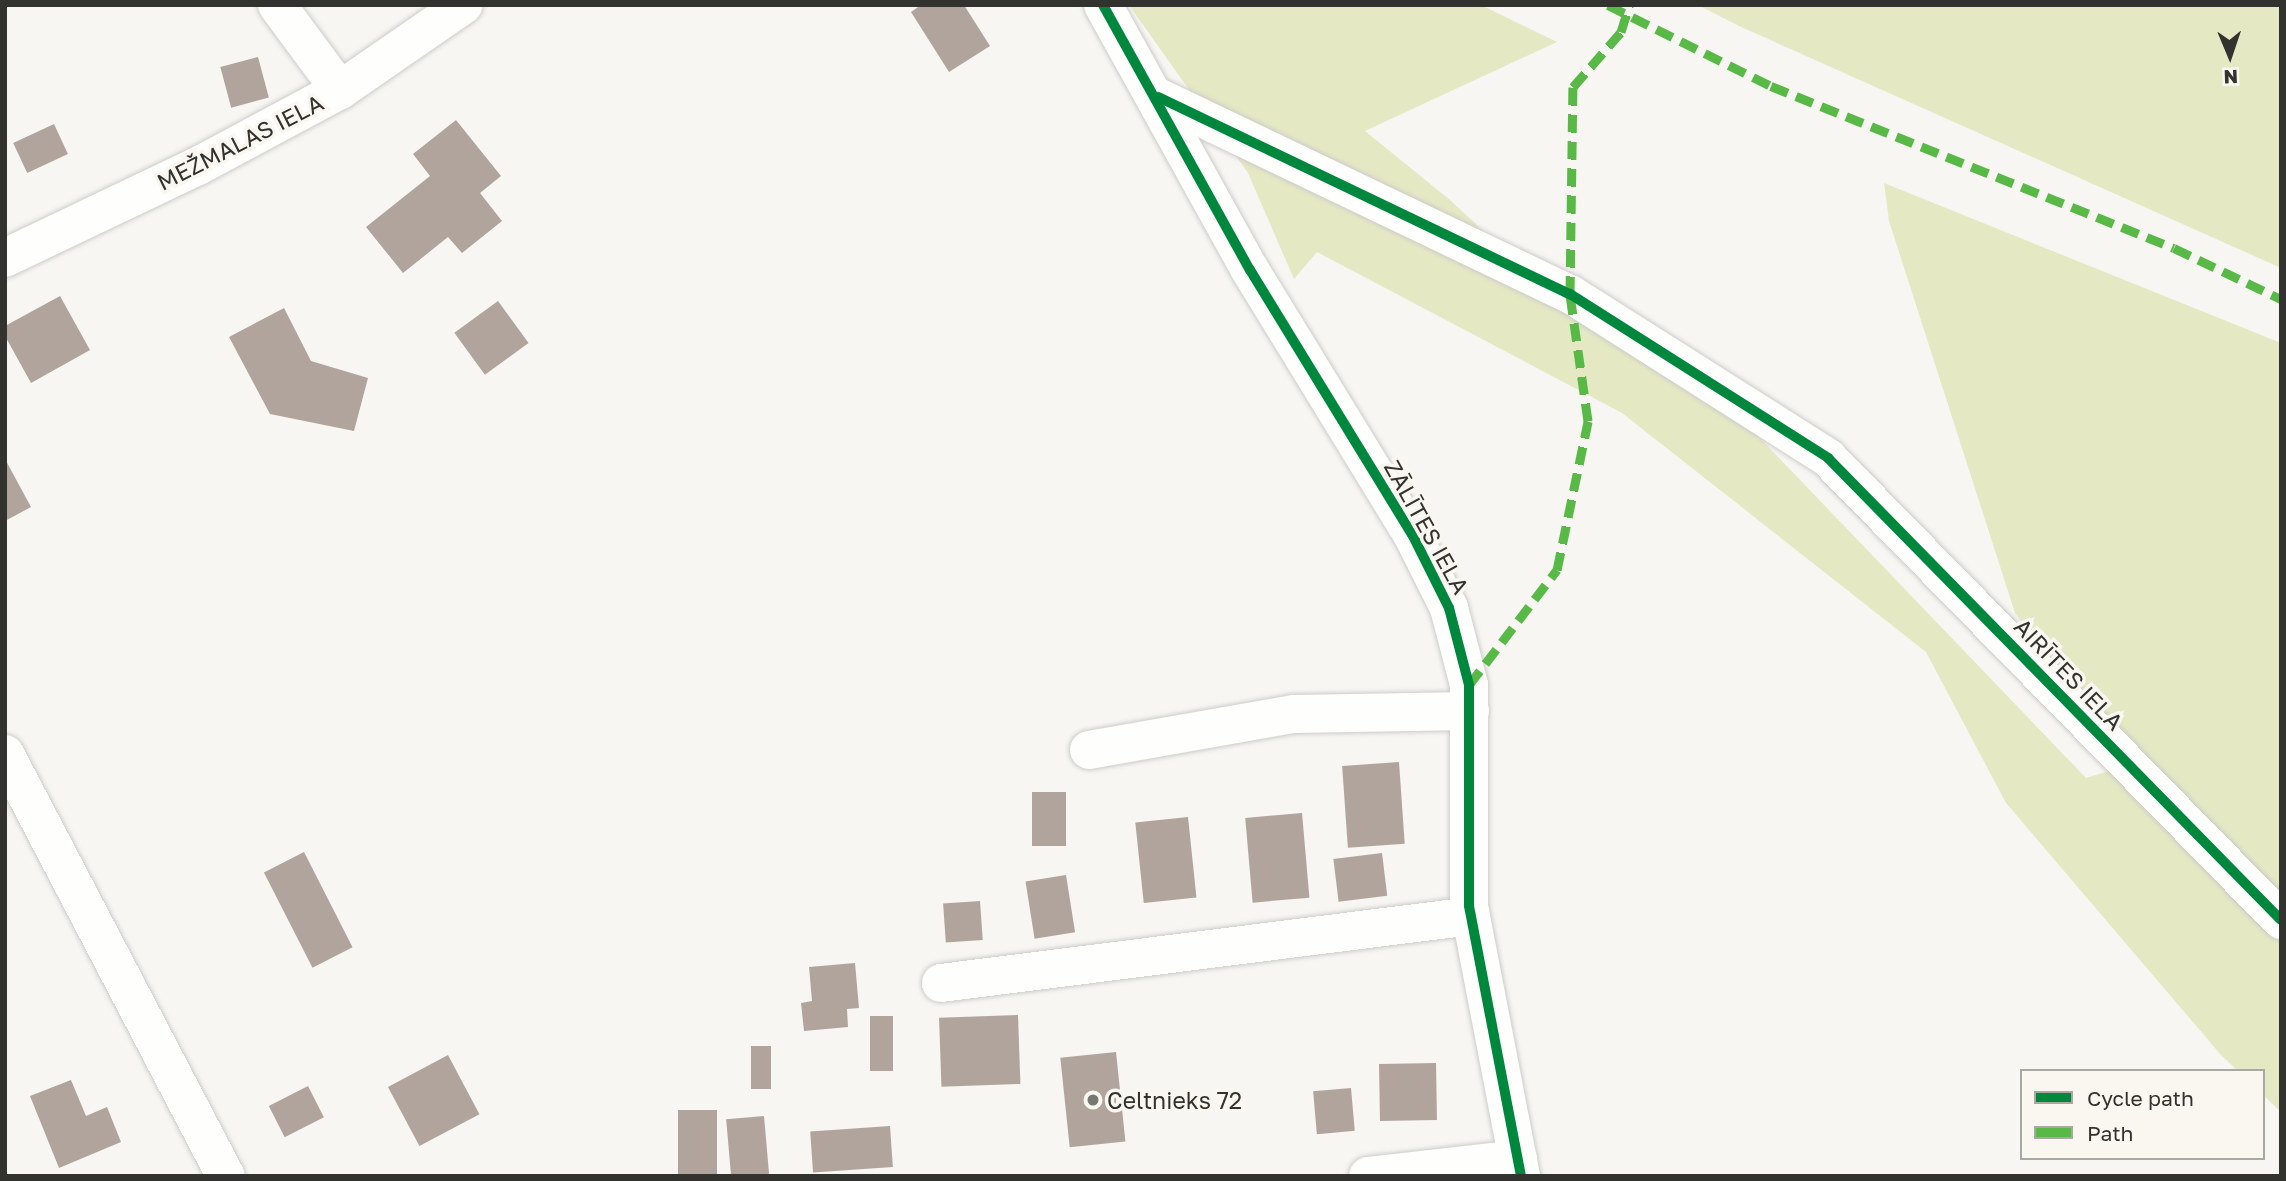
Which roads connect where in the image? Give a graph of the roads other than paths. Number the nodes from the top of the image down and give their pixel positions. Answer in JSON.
{"nodes":[{"id":1,"x":277,"y":5,"type":"edge"},
{"id":2,"x":463,"y":5,"type":"edge"},
{"id":3,"x":1103,"y":5,"type":"edge"},
{"id":4,"x":340,"y":90,"type":"junction"},
{"id":5,"x":1158,"y":97,"type":"junction"},
{"id":6,"x":5,"y":258,"type":"edge"},
{"id":7,"x":1470,"y":710,"type":"junction"},
{"id":8,"x":1089,"y":750,"type":"dead end"},
{"id":9,"x":5,"y":754,"type":"edge"},
{"id":10,"x":1471,"y":916,"type":"junction"},
{"id":11,"x":2281,"y":920,"type":"edge"},
{"id":12,"x":942,"y":983,"type":"dead end"},
{"id":13,"x":1520,"y":1168,"type":"edge"},
{"id":14,"x":226,"y":1176,"type":"edge"},
{"id":15,"x":1368,"y":1176,"type":"edge"}],
"edges":[{"from":1,"to":4,"type":"street"},
{"from":2,"to":4,"type":"street","name":"MEŽMALAS IELA"},
{"from":3,"to":5,"type":"street","name":"ZĀLĪTES IELA"},
{"from":4,"to":6,"type":"street","name":"MEŽMALAS IELA"},
{"from":5,"to":7,"type":"street","name":"ZĀLĪTES IELA"},
{"from":5,"to":11,"type":"street","name":"AIRĪTES IELA"},
{"from":7,"to":8,"type":"street"},
{"from":7,"to":10,"type":"street","name":"ZĀLĪTES IELA"},
{"from":9,"to":14,"type":"street"},
{"from":10,"to":12,"type":"street"},
{"from":10,"to":13,"type":"street","name":"ZĀLĪTES IELA"},
{"from":13,"to":15,"type":"street"}]}
